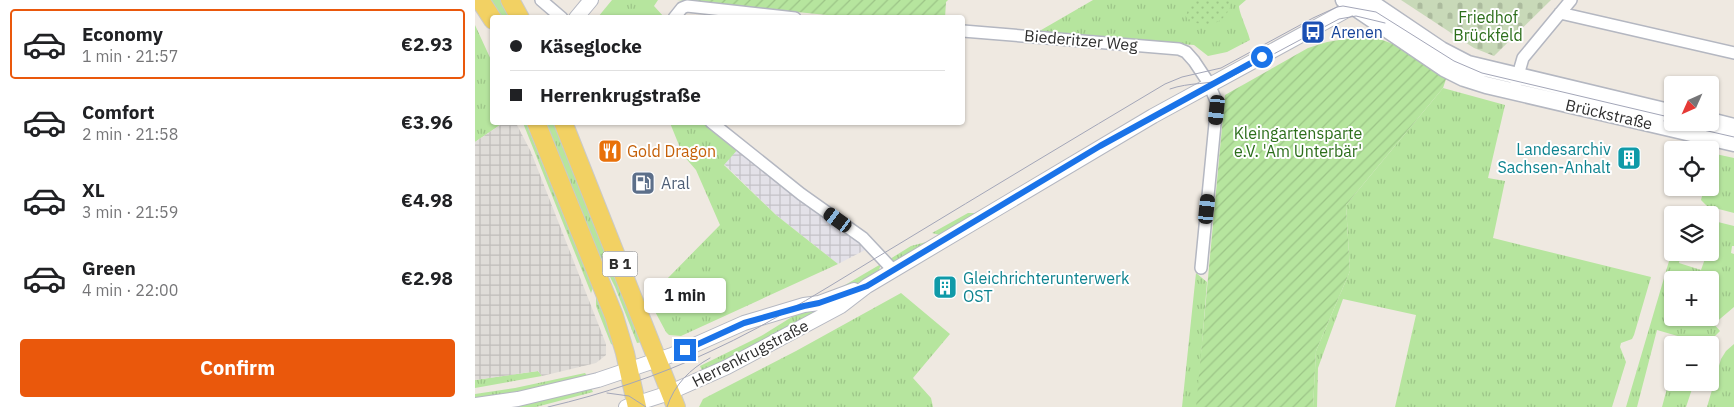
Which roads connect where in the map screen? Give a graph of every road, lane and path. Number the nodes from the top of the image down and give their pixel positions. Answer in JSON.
{"nodes":[{"id":1,"x":480,"y":0,"type":"edge"},
{"id":2,"x":510,"y":0,"type":"edge"},
{"id":3,"x":541,"y":0,"type":"edge"},
{"id":4,"x":591,"y":0,"type":"edge"},
{"id":5,"x":1571,"y":0,"type":"edge"},
{"id":6,"x":1356,"y":2,"type":"edge"},
{"id":7,"x":1560,"y":13,"type":"junction"},
{"id":8,"x":490,"y":15,"type":"edge"},
{"id":9,"x":518,"y":15,"type":"edge"},
{"id":10,"x":558,"y":15,"type":"edge"},
{"id":11,"x":580,"y":15,"type":"edge"},
{"id":12,"x":676,"y":15,"type":"edge"},
{"id":13,"x":768,"y":15,"type":"edge"},
{"id":14,"x":965,"y":30,"type":"edge"},
{"id":15,"x":1734,"y":53,"type":"edge"},
{"id":16,"x":1515,"y":83,"type":"junction"},
{"id":17,"x":1209,"y":85,"type":"junction"},
{"id":18,"x":1664,"y":111,"type":"edge"},
{"id":19,"x":1719,"y":124,"type":"edge"},
{"id":20,"x":538,"y":125,"type":"edge"},
{"id":21,"x":564,"y":125,"type":"edge"},
{"id":22,"x":715,"y":125,"type":"edge"},
{"id":23,"x":1734,"y":127,"type":"edge"},
{"id":24,"x":1734,"y":143,"type":"edge"},
{"id":25,"x":1201,"y":268,"type":"dead end"},
{"id":26,"x":893,"y":270,"type":"junction"},
{"id":27,"x":867,"y":286,"type":"junction"},
{"id":28,"x":658,"y":360,"type":"junction"},
{"id":29,"x":629,"y":370,"type":"junction"},
{"id":30,"x":673,"y":399,"type":"edge"},
{"id":31,"x":475,"y":406,"type":"edge"},
{"id":32,"x":633,"y":406,"type":"edge"}],
"edges":[{"from":1,"to":8,"type":"main road"},
{"from":2,"to":9,"type":"main road"},
{"from":3,"to":10,"type":"street"},
{"from":4,"to":11,"type":"street"},
{"from":5,"to":7,"type":"street"},
{"from":6,"to":16,"type":"main road"},
{"from":6,"to":17,"type":"street","name":"Herrenkrugstraße"},
{"from":7,"to":15,"type":"street"},
{"from":7,"to":16,"type":"street"},
{"from":12,"to":13,"type":"street"},
{"from":14,"to":17,"type":"street","name":"Biederitzer Weg"},
{"from":16,"to":18,"type":"main road","name":"Brückstraße"},
{"from":16,"to":24,"type":"main road","name":"Brückstraße"},
{"from":17,"to":25,"type":"street"},
{"from":17,"to":26,"type":"street","name":"Herrenkrugstraße"},
{"from":19,"to":23,"type":"main road"},
{"from":20,"to":29,"type":"main road","number":"B 1"},
{"from":21,"to":28,"type":"main road","number":"B 1"},
{"from":22,"to":26,"type":"street"},
{"from":26,"to":27,"type":"street","name":"Herrenkrugstraße"},
{"from":27,"to":28,"type":"street","name":"Herrenkrugstraße"},
{"from":27,"to":30,"type":"street","name":"Herrenkrugstraße"},
{"from":28,"to":29,"type":"street","name":"Herrenkrugstraße"},
{"from":28,"to":30,"type":"main road","number":"B 1"},
{"from":29,"to":31,"type":"street","name":"Herrenkrugstraße"},
{"from":29,"to":32,"type":"main road","number":"B 1"},
{"from":30,"to":32,"type":"street","name":"Herrenkrugstraße"}]}
